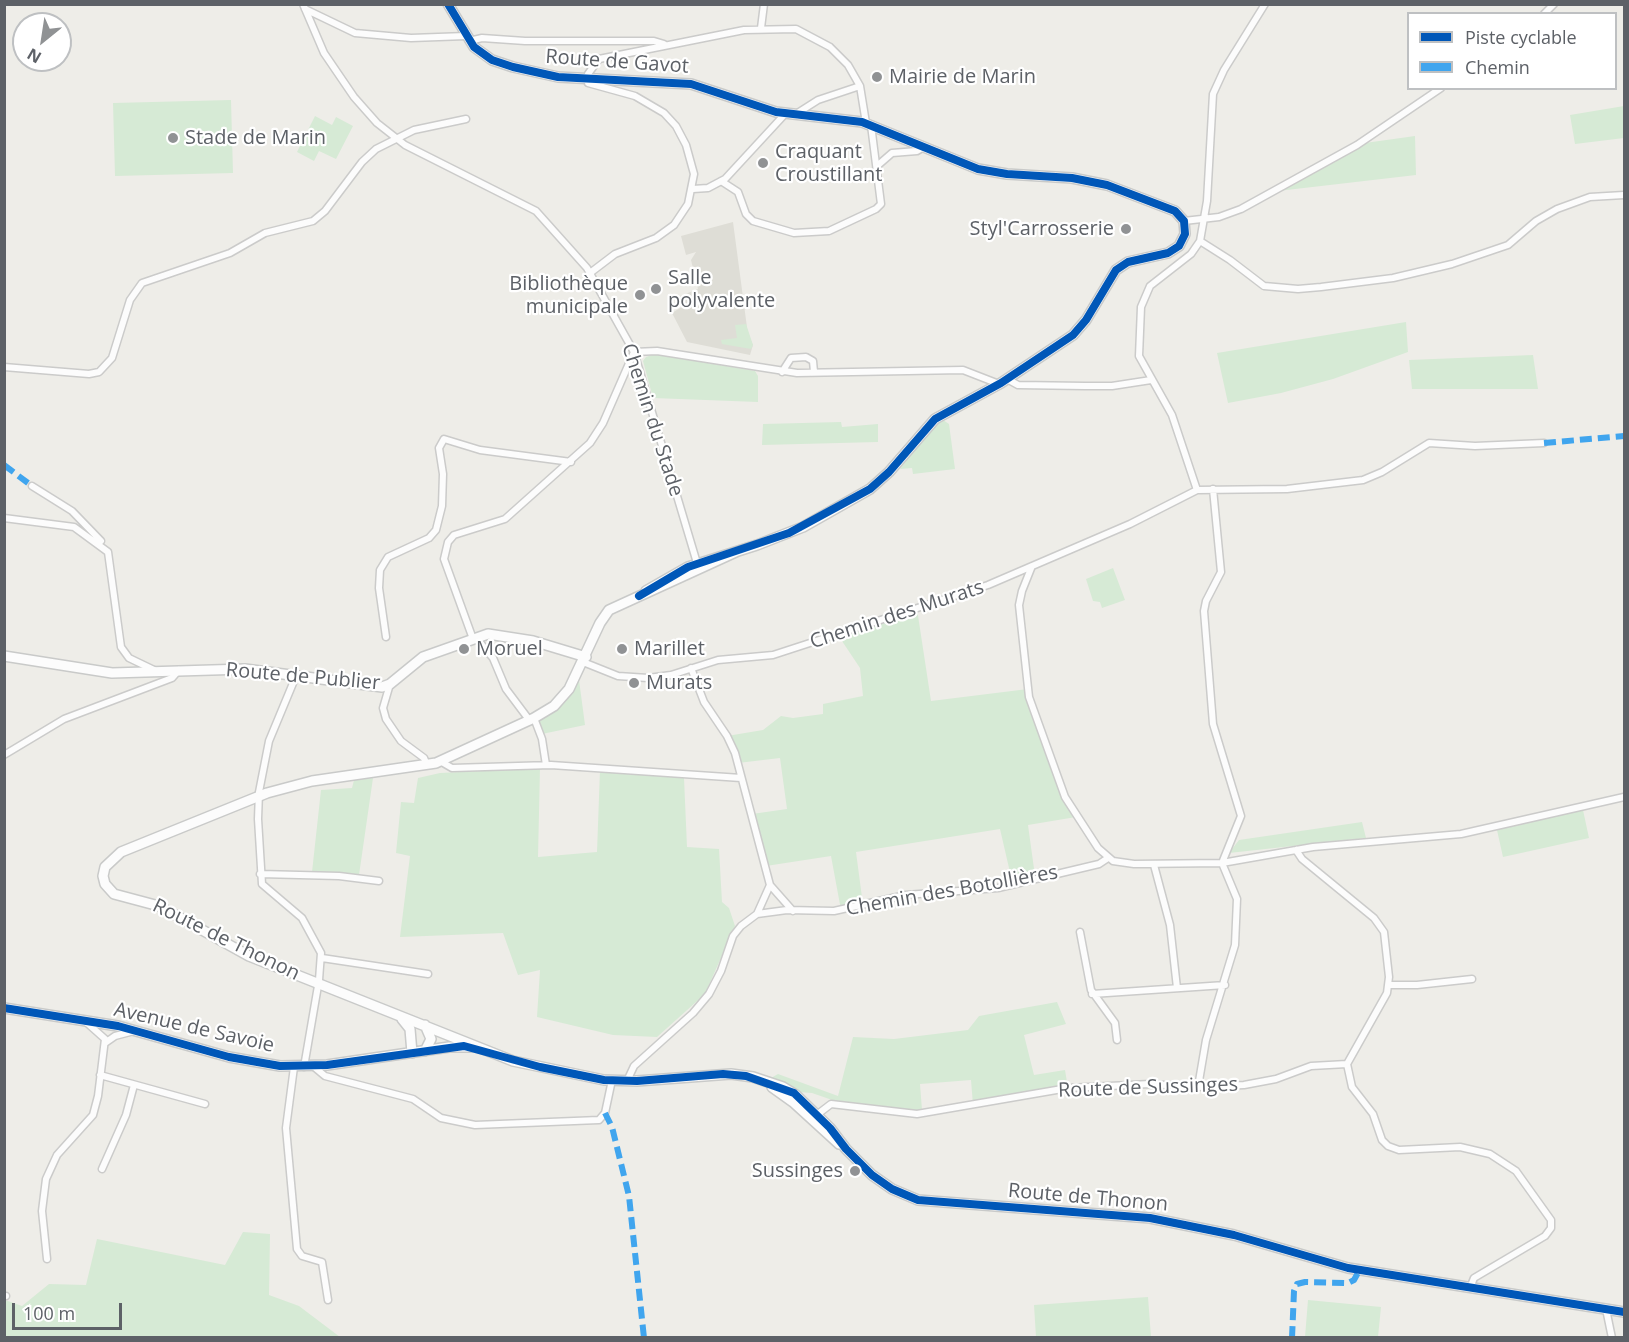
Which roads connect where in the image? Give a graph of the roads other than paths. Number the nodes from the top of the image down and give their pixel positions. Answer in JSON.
{"nodes":[{"id":1,"x":448,"y":4,"type":"edge"},
{"id":2,"x":764,"y":4,"type":"edge"},
{"id":3,"x":1265,"y":4,"type":"edge"},
{"id":4,"x":304,"y":7,"type":"edge"},
{"id":5,"x":761,"y":28,"type":"junction"},
{"id":6,"x":467,"y":38,"type":"junction"},
{"id":7,"x":664,"y":44,"type":"junction"},
{"id":8,"x":586,"y":78,"type":"junction"},
{"id":9,"x":860,"y":86,"type":"junction"},
{"id":10,"x":1438,"y":90,"type":"edge"},
{"id":11,"x":785,"y":114,"type":"junction"},
{"id":12,"x":796,"y":115,"type":"junction"},
{"id":13,"x":466,"y":119,"type":"dead end"},
{"id":14,"x":869,"y":123,"type":"junction"},
{"id":15,"x":394,"y":139,"type":"junction"},
{"id":16,"x":924,"y":147,"type":"junction"},
{"id":17,"x":877,"y":166,"type":"junction"},
{"id":18,"x":721,"y":181,"type":"junction"},
{"id":19,"x":693,"y":189,"type":"junction"},
{"id":20,"x":1624,"y":195,"type":"edge"},
{"id":21,"x":1202,"y":220,"type":"junction"},
{"id":22,"x":1184,"y":221,"type":"junction"},
{"id":23,"x":1200,"y":241,"type":"junction"},
{"id":24,"x":590,"y":273,"type":"junction"},
{"id":25,"x":634,"y":352,"type":"junction"},
{"id":26,"x":4,"y":367,"type":"edge"},
{"id":27,"x":782,"y":372,"type":"junction"},
{"id":28,"x":814,"y":372,"type":"junction"},
{"id":29,"x":1151,"y":380,"type":"junction"},
{"id":30,"x":1003,"y":382,"type":"junction"},
{"id":31,"x":1544,"y":443,"type":"dead end"},
{"id":32,"x":571,"y":462,"type":"junction"},
{"id":33,"x":32,"y":486,"type":"dead end"},
{"id":34,"x":1213,"y":489,"type":"junction"},
{"id":35,"x":1197,"y":490,"type":"junction"},
{"id":36,"x":4,"y":518,"type":"edge"},
{"id":37,"x":108,"y":552,"type":"junction"},
{"id":38,"x":1032,"y":566,"type":"junction"},
{"id":39,"x":698,"y":567,"type":"junction"},
{"id":40,"x":386,"y":637,"type":"dead end"},
{"id":41,"x":474,"y":639,"type":"junction"},
{"id":42,"x":4,"y":656,"type":"edge"},
{"id":43,"x":585,"y":659,"type":"junction"},
{"id":44,"x":691,"y":668,"type":"junction"},
{"id":45,"x":154,"y":670,"type":"junction"},
{"id":46,"x":179,"y":670,"type":"junction"},
{"id":47,"x":296,"y":676,"type":"junction"},
{"id":48,"x":390,"y":684,"type":"junction"},
{"id":49,"x":532,"y":719,"type":"junction"},
{"id":50,"x":4,"y":755,"type":"edge"},
{"id":51,"x":440,"y":761,"type":"junction"},
{"id":52,"x":427,"y":765,"type":"junction"},
{"id":53,"x":546,"y":765,"type":"junction"},
{"id":54,"x":741,"y":778,"type":"junction"},
{"id":55,"x":259,"y":796,"type":"junction"},
{"id":56,"x":1624,"y":797,"type":"edge"},
{"id":57,"x":1296,"y":850,"type":"junction"},
{"id":58,"x":1108,"y":858,"type":"junction"},
{"id":59,"x":1222,"y":864,"type":"junction"},
{"id":60,"x":1154,"y":865,"type":"junction"},
{"id":61,"x":260,"y":874,"type":"junction"},
{"id":62,"x":379,"y":881,"type":"dead end"},
{"id":63,"x":770,"y":885,"type":"junction"},
{"id":64,"x":793,"y":910,"type":"junction"},
{"id":65,"x":757,"y":914,"type":"junction"},
{"id":66,"x":1080,"y":932,"type":"dead end"},
{"id":67,"x":322,"y":958,"type":"junction"},
{"id":68,"x":428,"y":974,"type":"dead end"},
{"id":69,"x":1472,"y":979,"type":"dead end"},
{"id":70,"x":319,"y":984,"type":"junction"},
{"id":71,"x":1225,"y":985,"type":"junction"},
{"id":72,"x":1389,"y":985,"type":"junction"},
{"id":73,"x":1177,"y":988,"type":"junction"},
{"id":74,"x":1092,"y":994,"type":"junction"},
{"id":75,"x":4,"y":1008,"type":"edge"},
{"id":76,"x":397,"y":1016,"type":"junction"},
{"id":77,"x":83,"y":1020,"type":"junction"},
{"id":78,"x":425,"y":1025,"type":"junction"},
{"id":79,"x":135,"y":1030,"type":"junction"},
{"id":80,"x":1117,"y":1040,"type":"dead end"},
{"id":81,"x":105,"y":1043,"type":"junction"},
{"id":82,"x":482,"y":1050,"type":"junction"},
{"id":83,"x":425,"y":1051,"type":"junction"},
{"id":84,"x":412,"y":1053,"type":"junction"},
{"id":85,"x":1347,"y":1064,"type":"junction"},
{"id":86,"x":304,"y":1067,"type":"junction"},
{"id":87,"x":100,"y":1075,"type":"junction"},
{"id":88,"x":612,"y":1080,"type":"junction"},
{"id":89,"x":627,"y":1081,"type":"junction"},
{"id":90,"x":134,"y":1085,"type":"junction"},
{"id":91,"x":1198,"y":1087,"type":"junction"},
{"id":92,"x":205,"y":1104,"type":"dead end"},
{"id":93,"x":814,"y":1117,"type":"junction"},
{"id":94,"x":102,"y":1169,"type":"dead end"},
{"id":95,"x":47,"y":1259,"type":"dead end"},
{"id":96,"x":1470,"y":1288,"type":"junction"},
{"id":97,"x":328,"y":1300,"type":"dead end"},
{"id":98,"x":1606,"y":1309,"type":"junction"},
{"id":99,"x":1624,"y":1312,"type":"edge"},
{"id":100,"x":1612,"y":1338,"type":"edge"}],
"edges":[{"from":1,"to":6,"type":"street","name":"Route de Gavot"},
{"from":2,"to":5,"type":"street"},
{"from":3,"to":21,"type":"street"},
{"from":4,"to":6,"type":"street"},
{"from":4,"to":15,"type":"street","name":"Chemin du Stade"},
{"from":5,"to":7,"type":"street"},
{"from":5,"to":9,"type":"street"},
{"from":6,"to":7,"type":"street"},
{"from":6,"to":8,"type":"street","name":"Route de Gavot"},
{"from":7,"to":8,"type":"street"},
{"from":8,"to":11,"type":"street","name":"Route de Gavot"},
{"from":8,"to":19,"type":"street"},
{"from":9,"to":12,"type":"street"},
{"from":9,"to":14,"type":"street"},
{"from":10,"to":21,"type":"street"},
{"from":11,"to":12,"type":"street","name":"Route de Gavot"},
{"from":11,"to":18,"type":"street"},
{"from":12,"to":14,"type":"street","name":"Route de Gavot"},
{"from":13,"to":15,"type":"street"},
{"from":14,"to":16,"type":"street","name":"Route de Gavot"},
{"from":14,"to":17,"type":"street"},
{"from":15,"to":24,"type":"street","name":"Chemin du Stade"},
{"from":15,"to":26,"type":"street"},
{"from":16,"to":17,"type":"street"},
{"from":16,"to":22,"type":"street","name":"Route de Gavot"},
{"from":17,"to":18,"type":"street"},
{"from":18,"to":19,"type":"street"},
{"from":19,"to":24,"type":"street"},
{"from":20,"to":23,"type":"street"},
{"from":21,"to":22,"type":"street"},
{"from":21,"to":23,"type":"street"},
{"from":22,"to":30,"type":"street","name":"Route de Thonon"},
{"from":23,"to":29,"type":"street"},
{"from":24,"to":25,"type":"street","name":"Chemin du Stade"},
{"from":25,"to":27,"type":"street"},
{"from":25,"to":32,"type":"street"},
{"from":25,"to":39,"type":"street","name":"Chemin du Stade"},
{"from":27,"to":28,"type":"street"},
{"from":27,"to":28,"type":"street"},
{"from":28,"to":30,"type":"street"},
{"from":29,"to":30,"type":"street"},
{"from":29,"to":35,"type":"street"},
{"from":30,"to":39,"type":"street","name":"Route de Thonon"},
{"from":31,"to":34,"type":"street"},
{"from":32,"to":40,"type":"street"},
{"from":32,"to":41,"type":"street"},
{"from":33,"to":37,"type":"street"},
{"from":34,"to":35,"type":"street"},
{"from":34,"to":59,"type":"street"},
{"from":35,"to":38,"type":"street","name":"Chemin des Murats"},
{"from":36,"to":37,"type":"street"},
{"from":37,"to":45,"type":"street"},
{"from":38,"to":44,"type":"street","name":"Chemin des Murats"},
{"from":38,"to":58,"type":"street"},
{"from":39,"to":43,"type":"street","name":"Route de Thonon"},
{"from":41,"to":43,"type":"street","name":"Route de Publier"},
{"from":41,"to":48,"type":"street","name":"Route de Publier"},
{"from":41,"to":49,"type":"street"},
{"from":42,"to":45,"type":"street","name":"Route de Publier"},
{"from":43,"to":44,"type":"street","name":"Chemin des Murats"},
{"from":43,"to":49,"type":"street","name":"Route de Thonon"},
{"from":44,"to":54,"type":"street"},
{"from":45,"to":46,"type":"street","name":"Route de Publier"},
{"from":46,"to":47,"type":"street","name":"Route de Publier"},
{"from":46,"to":50,"type":"street"},
{"from":47,"to":48,"type":"street","name":"Route de Publier"},
{"from":47,"to":55,"type":"street"},
{"from":48,"to":52,"type":"street"},
{"from":49,"to":51,"type":"street","name":"Route de Thonon"},
{"from":49,"to":53,"type":"street"},
{"from":51,"to":52,"type":"street","name":"Route de Thonon"},
{"from":51,"to":53,"type":"street"},
{"from":52,"to":55,"type":"street","name":"Route de Thonon"},
{"from":53,"to":54,"type":"street"},
{"from":54,"to":63,"type":"street"},
{"from":55,"to":61,"type":"street"},
{"from":55,"to":70,"type":"street","name":"Route de Thonon"},
{"from":56,"to":57,"type":"street"},
{"from":57,"to":59,"type":"street"},
{"from":57,"to":72,"type":"street"},
{"from":58,"to":60,"type":"street"},
{"from":58,"to":64,"type":"street","name":"Chemin des Botollières"},
{"from":59,"to":60,"type":"street"},
{"from":59,"to":71,"type":"street"},
{"from":60,"to":73,"type":"street"},
{"from":61,"to":62,"type":"street"},
{"from":61,"to":67,"type":"street"},
{"from":63,"to":64,"type":"street"},
{"from":63,"to":65,"type":"street"},
{"from":64,"to":65,"type":"street","name":"Chemin des Botollières"},
{"from":65,"to":89,"type":"street"},
{"from":66,"to":74,"type":"street"},
{"from":67,"to":68,"type":"street"},
{"from":67,"to":70,"type":"street"},
{"from":69,"to":72,"type":"street"},
{"from":70,"to":76,"type":"street","name":"Route de Thonon"},
{"from":70,"to":86,"type":"street"},
{"from":71,"to":73,"type":"street"},
{"from":71,"to":91,"type":"street"},
{"from":72,"to":85,"type":"street"},
{"from":73,"to":74,"type":"street"},
{"from":74,"to":80,"type":"street"},
{"from":75,"to":77,"type":"street","name":"Avenue de Savoie"},
{"from":76,"to":78,"type":"street","name":"Route de Thonon"},
{"from":76,"to":84,"type":"street"},
{"from":77,"to":79,"type":"street","name":"Avenue de Savoie"},
{"from":77,"to":81,"type":"street"},
{"from":78,"to":82,"type":"street","name":"Route de Thonon"},
{"from":78,"to":83,"type":"street"},
{"from":79,"to":81,"type":"street"},
{"from":79,"to":86,"type":"street","name":"Avenue de Savoie"},
{"from":81,"to":87,"type":"street"},
{"from":82,"to":83,"type":"street","name":"Avenue de Savoie"},
{"from":82,"to":88,"type":"street","name":"Route de Thonon"},
{"from":83,"to":84,"type":"street","name":"Avenue de Savoie"},
{"from":84,"to":86,"type":"street","name":"Avenue de Savoie"},
{"from":85,"to":91,"type":"street","name":"Route de Sussinges"},
{"from":85,"to":96,"type":"street"},
{"from":86,"to":88,"type":"street"},
{"from":86,"to":97,"type":"street"},
{"from":87,"to":90,"type":"street"},
{"from":87,"to":95,"type":"street"},
{"from":88,"to":89,"type":"street","name":"Route de Thonon"},
{"from":89,"to":93,"type":"street","name":"Route de Thonon"},
{"from":90,"to":92,"type":"street"},
{"from":90,"to":94,"type":"street"},
{"from":91,"to":93,"type":"street","name":"Route de Sussinges"},
{"from":93,"to":96,"type":"street","name":"Route de Thonon"},
{"from":96,"to":98,"type":"street","name":"Route de Thonon"},
{"from":98,"to":99,"type":"street","name":"Route de Thonon"},
{"from":98,"to":100,"type":"street"}]}
